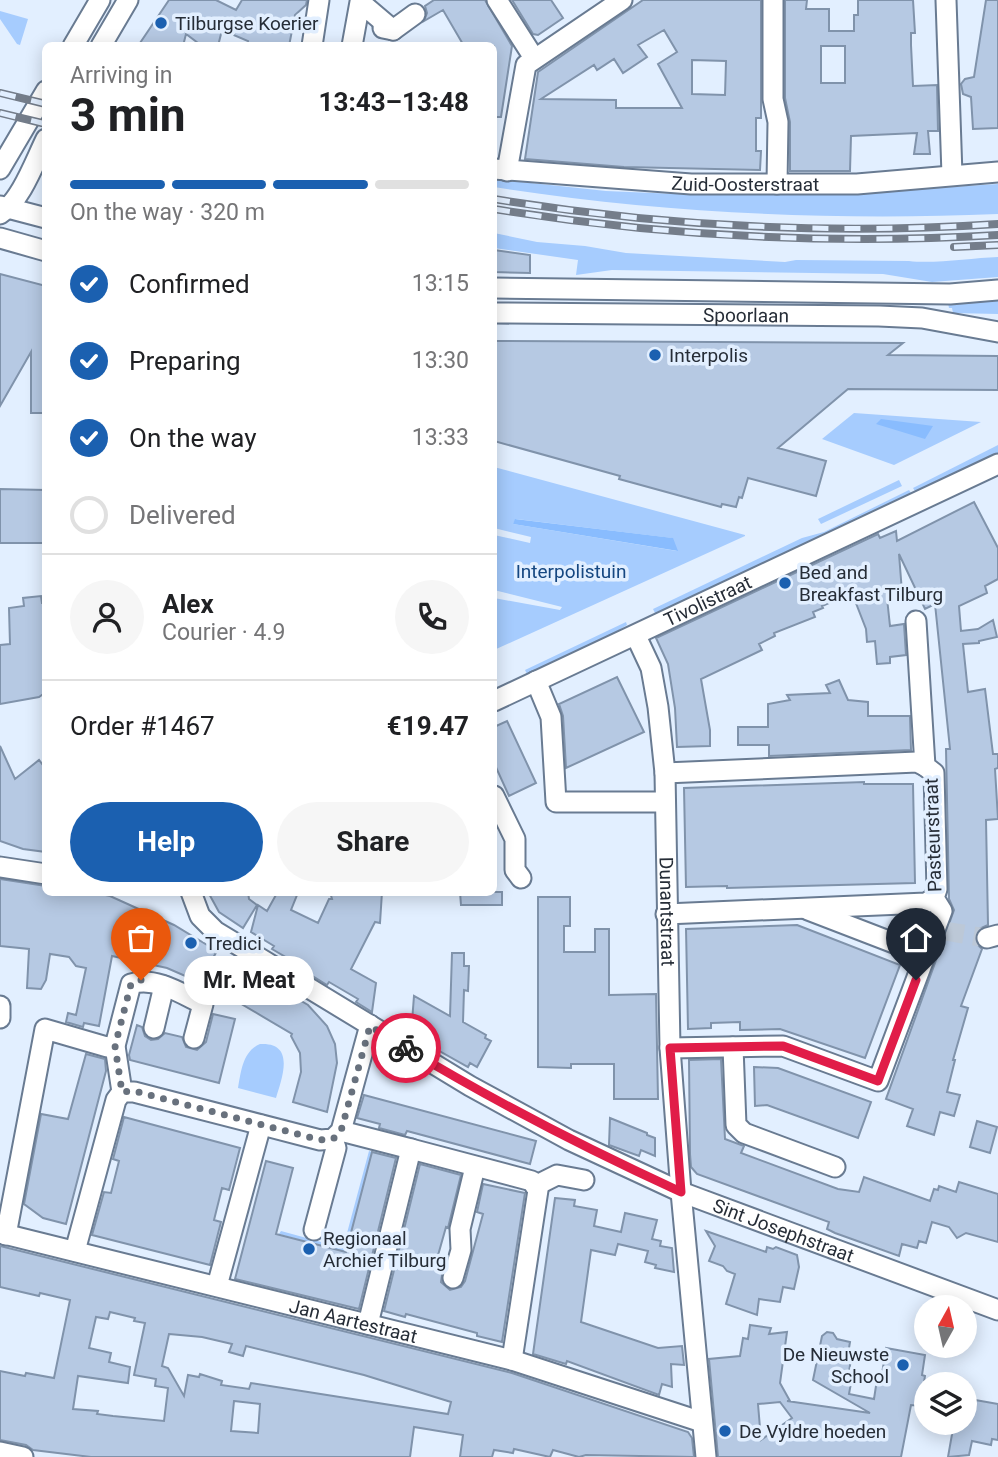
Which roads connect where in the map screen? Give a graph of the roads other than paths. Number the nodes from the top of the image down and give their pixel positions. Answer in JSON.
{"nodes":[{"id":1,"x":100,"y":0,"type":"edge"},
{"id":2,"x":128,"y":0,"type":"edge"},
{"id":3,"x":319,"y":0,"type":"edge"},
{"id":4,"x":497,"y":0,"type":"edge"},
{"id":5,"x":622,"y":0,"type":"edge"},
{"id":6,"x":773,"y":0,"type":"edge"},
{"id":7,"x":946,"y":0,"type":"edge"},
{"id":8,"x":357,"y":1,"type":"edge"},
{"id":9,"x":415,"y":14,"type":"dead end"},
{"id":10,"x":355,"y":24,"type":"junction"},
{"id":11,"x":393,"y":30,"type":"junction"},
{"id":12,"x":75,"y":42,"type":"edge"},
{"id":13,"x":103,"y":42,"type":"edge"},
{"id":14,"x":313,"y":42,"type":"edge"},
{"id":15,"x":353,"y":42,"type":"edge"},
{"id":16,"x":534,"y":58,"type":"junction"},
{"id":17,"x":42,"y":98,"type":"edge"},
{"id":18,"x":42,"y":146,"type":"edge"},
{"id":19,"x":0,"y":169,"type":"edge"},
{"id":20,"x":500,"y":170,"type":"edge"},
{"id":21,"x":998,"y":172,"type":"edge"},
{"id":22,"x":952,"y":175,"type":"junction"},
{"id":23,"x":777,"y":184,"type":"junction"},
{"id":24,"x":3,"y":209,"type":"edge"},
{"id":25,"x":42,"y":217,"type":"edge"},
{"id":26,"x":0,"y":238,"type":"edge"},
{"id":27,"x":42,"y":250,"type":"edge"},
{"id":28,"x":497,"y":288,"type":"edge"},
{"id":29,"x":998,"y":290,"type":"edge"},
{"id":30,"x":697,"y":291,"type":"junction"},
{"id":31,"x":497,"y":313,"type":"edge"},
{"id":32,"x":697,"y":315,"type":"junction"},
{"id":33,"x":998,"y":332,"type":"edge"},
{"id":34,"x":998,"y":464,"type":"edge"},
{"id":35,"x":916,"y":621,"type":"dead end"},
{"id":36,"x":636,"y":636,"type":"junction"},
{"id":37,"x":536,"y":681,"type":"junction"},
{"id":38,"x":497,"y":700,"type":"edge"},
{"id":39,"x":925,"y":765,"type":"junction"},
{"id":40,"x":665,"y":773,"type":"junction"},
{"id":41,"x":497,"y":802,"type":"edge"},
{"id":42,"x":665,"y":802,"type":"junction"},
{"id":43,"x":0,"y":867,"type":"edge"},
{"id":44,"x":42,"y":873,"type":"edge"},
{"id":45,"x":521,"y":878,"type":"dead end"},
{"id":46,"x":192,"y":896,"type":"edge"},
{"id":47,"x":934,"y":898,"type":"junction"},
{"id":48,"x":800,"y":907,"type":"junction"},
{"id":49,"x":666,"y":914,"type":"junction"},
{"id":50,"x":925,"y":955,"type":"junction"},
{"id":51,"x":164,"y":986,"type":"junction"},
{"id":52,"x":0,"y":1006,"type":"edge"},
{"id":53,"x":0,"y":1018,"type":"edge"},
{"id":54,"x":370,"y":1026,"type":"junction"},
{"id":55,"x":153,"y":1028,"type":"dead end"},
{"id":56,"x":194,"y":1038,"type":"dead end"},
{"id":57,"x":115,"y":1046,"type":"junction"},
{"id":58,"x":733,"y":1047,"type":"junction"},
{"id":59,"x":670,"y":1048,"type":"junction"},
{"id":60,"x":122,"y":1092,"type":"junction"},
{"id":61,"x":261,"y":1125,"type":"junction"},
{"id":62,"x":337,"y":1135,"type":"junction"},
{"id":63,"x":411,"y":1149,"type":"junction"},
{"id":64,"x":475,"y":1167,"type":"junction"},
{"id":65,"x":835,"y":1167,"type":"dead end"},
{"id":66,"x":584,"y":1180,"type":"dead end"},
{"id":67,"x":534,"y":1183,"type":"junction"},
{"id":68,"x":681,"y":1192,"type":"junction"},
{"id":69,"x":314,"y":1230,"type":"dead end"},
{"id":70,"x":3,"y":1234,"type":"edge"},
{"id":71,"x":75,"y":1251,"type":"junction"},
{"id":72,"x":453,"y":1278,"type":"dead end"},
{"id":73,"x":217,"y":1286,"type":"junction"},
{"id":74,"x":998,"y":1310,"type":"edge"},
{"id":75,"x":368,"y":1324,"type":"junction"},
{"id":76,"x":512,"y":1360,"type":"junction"},
{"id":77,"x":702,"y":1422,"type":"junction"},
{"id":78,"x":0,"y":1452,"type":"edge"},
{"id":79,"x":23,"y":1457,"type":"edge"},
{"id":80,"x":706,"y":1457,"type":"edge"}],
"edges":[{"from":1,"to":12,"type":"street"},
{"from":2,"to":13,"type":"street"},
{"from":3,"to":14,"type":"street"},
{"from":4,"to":16,"type":"street"},
{"from":5,"to":16,"type":"street"},
{"from":6,"to":23,"type":"street"},
{"from":7,"to":22,"type":"street"},
{"from":8,"to":10,"type":"street"},
{"from":8,"to":11,"type":"street"},
{"from":9,"to":11,"type":"street"},
{"from":10,"to":11,"type":"street"},
{"from":10,"to":15,"type":"street"},
{"from":16,"to":20,"type":"street"},
{"from":17,"to":19,"type":"street"},
{"from":18,"to":24,"type":"street"},
{"from":20,"to":23,"type":"street","name":"Zuid-Oosterstraat"},
{"from":21,"to":22,"type":"street","name":"Zuid-Oosterstraat"},
{"from":22,"to":23,"type":"street","name":"Zuid-Oosterstraat"},
{"from":24,"to":25,"type":"street"},
{"from":26,"to":27,"type":"street"},
{"from":28,"to":30,"type":"street","name":"Spoorlaan"},
{"from":29,"to":30,"type":"street","name":"Spoorlaan"},
{"from":30,"to":32,"type":"street"},
{"from":31,"to":32,"type":"street","name":"Spoorlaan"},
{"from":32,"to":33,"type":"street","name":"Spoorlaan"},
{"from":34,"to":36,"type":"street","name":"Tivolistraat"},
{"from":35,"to":39,"type":"street","name":"Pasteurstraat"},
{"from":36,"to":37,"type":"street","name":"Tivolistraat"},
{"from":36,"to":40,"type":"street","name":"Dunantstraat"},
{"from":37,"to":38,"type":"street","name":"Tivolistraat"},
{"from":37,"to":42,"type":"street"},
{"from":39,"to":40,"type":"street"},
{"from":39,"to":47,"type":"street","name":"Pasteurstraat"},
{"from":40,"to":42,"type":"street","name":"Dunantstraat"},
{"from":41,"to":45,"type":"street"},
{"from":42,"to":49,"type":"street","name":"Dunantstraat"},
{"from":43,"to":44,"type":"street"},
{"from":46,"to":54,"type":"street","name":"Sint Josephstraat"},
{"from":47,"to":48,"type":"street"},
{"from":47,"to":50,"type":"street","name":"Pasteurstraat"},
{"from":48,"to":49,"type":"street"},
{"from":48,"to":50,"type":"street"},
{"from":49,"to":59,"type":"street","name":"Dunantstraat"},
{"from":50,"to":58,"type":"street","name":"Pasteurstraat"},
{"from":51,"to":55,"type":"street"},
{"from":51,"to":56,"type":"street"},
{"from":51,"to":57,"type":"street"},
{"from":52,"to":53,"type":"street"},
{"from":54,"to":62,"type":"street"},
{"from":54,"to":68,"type":"street","name":"Sint Josephstraat"},
{"from":57,"to":60,"type":"street"},
{"from":57,"to":70,"type":"street"},
{"from":58,"to":59,"type":"street"},
{"from":58,"to":65,"type":"street"},
{"from":59,"to":68,"type":"street","name":"Dunantstraat"},
{"from":60,"to":61,"type":"street"},
{"from":60,"to":71,"type":"street"},
{"from":61,"to":62,"type":"street"},
{"from":61,"to":73,"type":"street"},
{"from":62,"to":63,"type":"street"},
{"from":62,"to":69,"type":"street"},
{"from":63,"to":64,"type":"street"},
{"from":63,"to":75,"type":"street"},
{"from":64,"to":67,"type":"street"},
{"from":64,"to":72,"type":"street"},
{"from":66,"to":67,"type":"street"},
{"from":67,"to":76,"type":"street"},
{"from":68,"to":74,"type":"street","name":"Sint Josephstraat"},
{"from":68,"to":77,"type":"street","name":"Dunantstraat"},
{"from":70,"to":71,"type":"street","name":"Jan Aartestraat"},
{"from":71,"to":73,"type":"street","name":"Jan Aartestraat"},
{"from":73,"to":75,"type":"street","name":"Jan Aartestraat"},
{"from":75,"to":76,"type":"street","name":"Jan Aartestraat"},
{"from":76,"to":77,"type":"street","name":"Jan Aartestraat"},
{"from":77,"to":80,"type":"street","name":"Dunantstraat"},
{"from":78,"to":79,"type":"street"}]}
